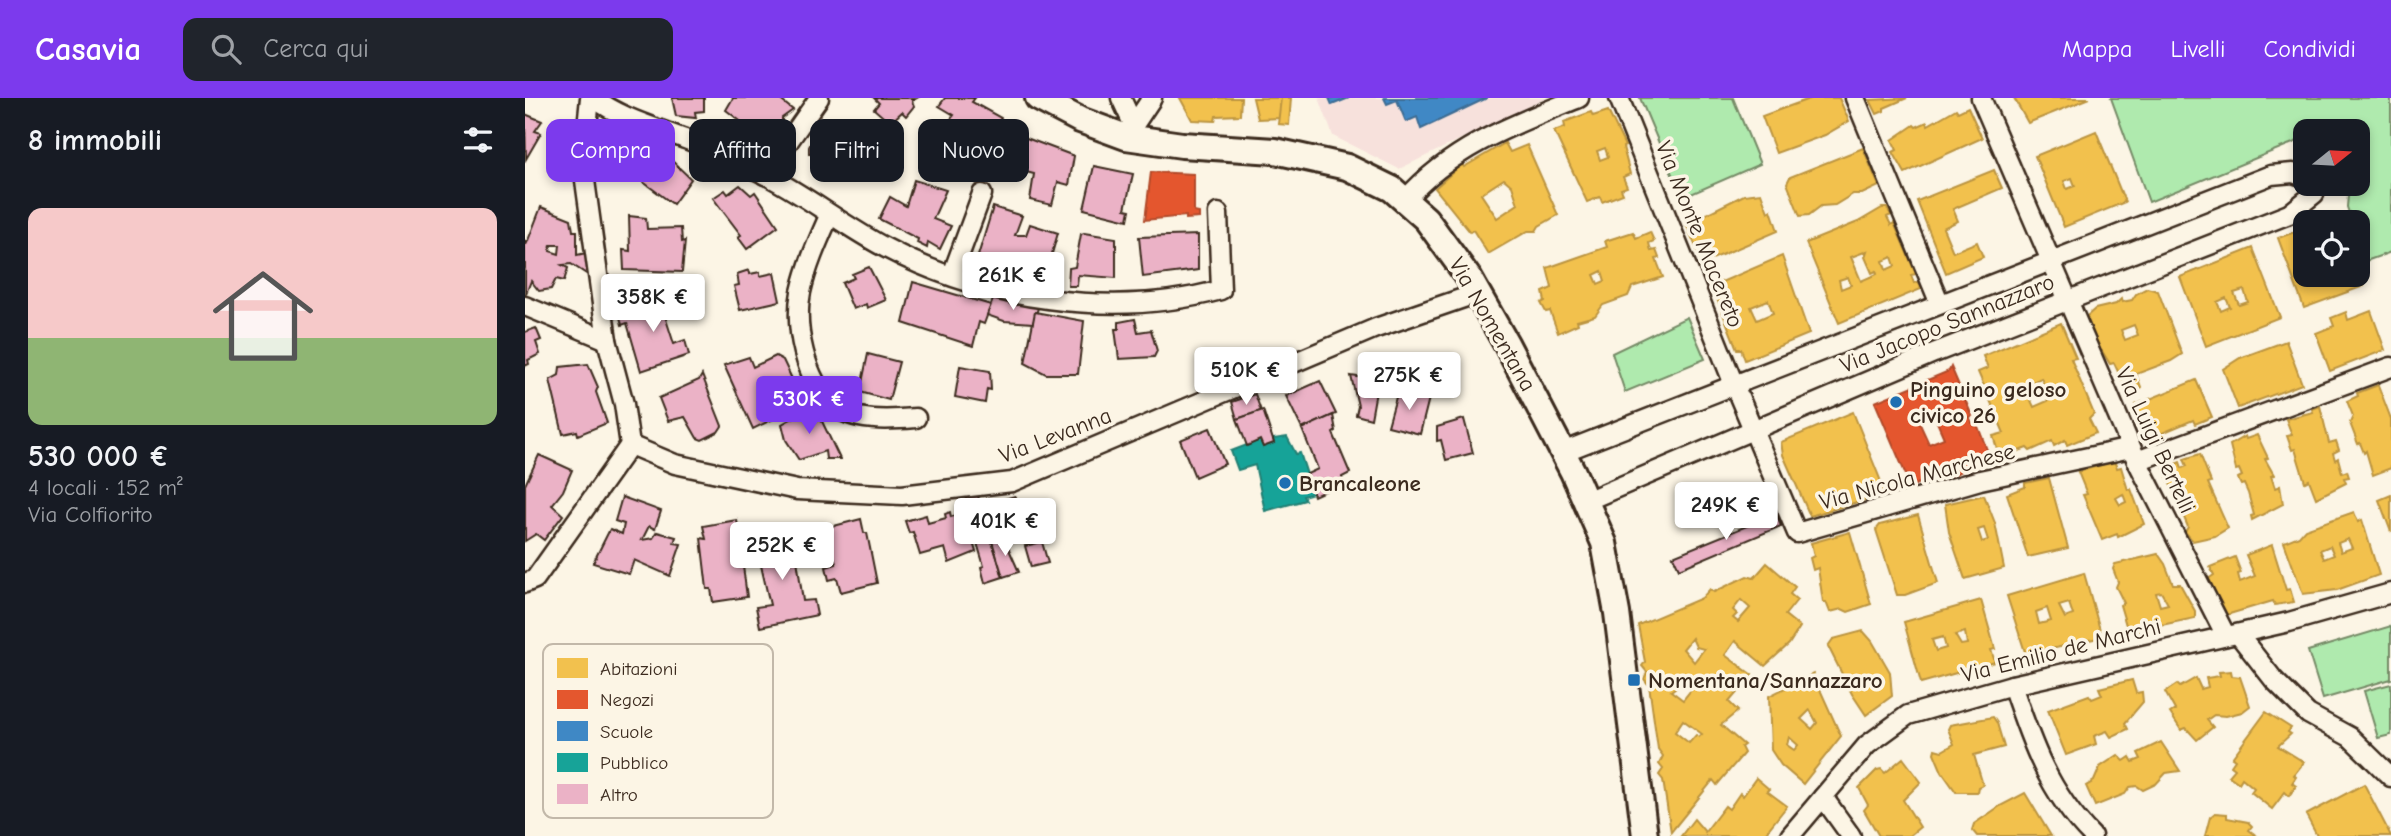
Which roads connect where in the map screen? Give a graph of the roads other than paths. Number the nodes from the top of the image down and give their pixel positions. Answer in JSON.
{"nodes":[{"id":1,"x":592,"y":98,"type":"edge"},
{"id":2,"x":818,"y":98,"type":"edge"},
{"id":3,"x":1038,"y":98,"type":"edge"},
{"id":4,"x":1121,"y":98,"type":"edge"},
{"id":5,"x":1152,"y":98,"type":"edge"},
{"id":6,"x":1579,"y":98,"type":"edge"},
{"id":7,"x":1619,"y":98,"type":"edge"},
{"id":8,"x":1855,"y":98,"type":"edge"},
{"id":9,"x":1981,"y":98,"type":"edge"},
{"id":10,"x":796,"y":130,"type":"edge"},
{"id":11,"x":1130,"y":131,"type":"junction"},
{"id":12,"x":689,"y":140,"type":"edge"},
{"id":13,"x":2293,"y":173,"type":"edge"},
{"id":14,"x":776,"y":182,"type":"edge"},
{"id":15,"x":982,"y":194,"type":"dead end"},
{"id":16,"x":2313,"y":196,"type":"edge"},
{"id":17,"x":1406,"y":199,"type":"junction"},
{"id":18,"x":1218,"y":213,"type":"dead end"},
{"id":19,"x":829,"y":216,"type":"junction"},
{"id":20,"x":2050,"y":260,"type":"junction"},
{"id":21,"x":952,"y":275,"type":"junction"},
{"id":22,"x":1478,"y":293,"type":"junction"},
{"id":23,"x":2067,"y":301,"type":"junction"},
{"id":24,"x":1940,"y":304,"type":"junction"},
{"id":25,"x":525,"y":306,"type":"edge"},
{"id":26,"x":607,"y":340,"type":"junction"},
{"id":27,"x":2391,"y":367,"type":"edge"},
{"id":28,"x":1735,"y":387,"type":"junction"},
{"id":29,"x":916,"y":418,"type":"dead end"},
{"id":30,"x":1753,"y":431,"type":"junction"},
{"id":31,"x":630,"y":445,"type":"junction"},
{"id":32,"x":1563,"y":452,"type":"junction"},
{"id":33,"x":2134,"y":454,"type":"junction"},
{"id":34,"x":1585,"y":501,"type":"junction"},
{"id":35,"x":1797,"y":533,"type":"joint"},
{"id":36,"x":525,"y":583,"type":"edge"},
{"id":37,"x":2391,"y":593,"type":"edge"},
{"id":38,"x":2232,"y":635,"type":"junction"},
{"id":39,"x":2012,"y":685,"type":"junction"},
{"id":40,"x":2391,"y":777,"type":"edge"},
{"id":41,"x":1823,"y":797,"type":"junction"},
{"id":42,"x":1645,"y":836,"type":"edge"},
{"id":43,"x":1790,"y":836,"type":"edge"},
{"id":44,"x":1851,"y":836,"type":"edge"},
{"id":45,"x":2092,"y":836,"type":"edge"}],
"edges":[{"from":1,"to":12,"type":"street"},
{"from":1,"to":26,"type":"street"},
{"from":2,"to":10,"type":"street"},
{"from":3,"to":11,"type":"main road","name":"Via Nomentana"},
{"from":4,"to":11,"type":"street"},
{"from":5,"to":11,"type":"street"},
{"from":6,"to":17,"type":"street"},
{"from":7,"to":28,"type":"street","name":"Via Monte Macereto"},
{"from":8,"to":24,"type":"street"},
{"from":9,"to":20,"type":"street","name":"Via Luigi Bertelli"},
{"from":11,"to":17,"type":"main road","name":"Via Nomentana"},
{"from":13,"to":20,"type":"street","name":"Via Jacopo Sannazzaro"},
{"from":14,"to":19,"type":"street"},
{"from":15,"to":21,"type":"street"},
{"from":16,"to":23,"type":"street","name":"Via Jacopo Sannazzaro"},
{"from":17,"to":22,"type":"main road","name":"Via Nomentana"},
{"from":18,"to":21,"type":"street"},
{"from":19,"to":21,"type":"street"},
{"from":19,"to":29,"type":"street"},
{"from":20,"to":23,"type":"street","name":"Via Luigi Bertelli"},
{"from":20,"to":24,"type":"street","name":"Via Jacopo Sannazzaro"},
{"from":22,"to":31,"type":"street","name":"Via Levanna"},
{"from":22,"to":32,"type":"main road","name":"Via Nomentana"},
{"from":23,"to":30,"type":"street","name":"Via Jacopo Sannazzaro"},
{"from":23,"to":33,"type":"street","name":"Via Luigi Bertelli"},
{"from":24,"to":28,"type":"street","name":"Via Jacopo Sannazzaro"},
{"from":25,"to":26,"type":"street"},
{"from":26,"to":31,"type":"street"},
{"from":27,"to":33,"type":"street","name":"Via Nicola Marchese"},
{"from":28,"to":30,"type":"street","name":"Via Monte Macereto"},
{"from":28,"to":32,"type":"street","name":"Via Jacopo Sannazzaro"},
{"from":30,"to":34,"type":"street","name":"Via Jacopo Sannazzaro"},
{"from":30,"to":35,"type":"street","name":"Via Monte Macereto"},
{"from":31,"to":36,"type":"street"},
{"from":32,"to":34,"type":"main road","name":"Via Nomentana"},
{"from":33,"to":35,"type":"street","name":"Via Nicola Marchese"},
{"from":33,"to":38,"type":"street","name":"Via Luigi Bertelli"},
{"from":34,"to":42,"type":"main road","name":"Via Nomentana"},
{"from":37,"to":38,"type":"street","name":"Via Emilio de Marchi"},
{"from":38,"to":39,"type":"street","name":"Via Emilio de Marchi"},
{"from":38,"to":40,"type":"street","name":"Via Luigi Bertelli"},
{"from":39,"to":41,"type":"street","name":"Via Emilio de Marchi"},
{"from":39,"to":45,"type":"street"},
{"from":41,"to":43,"type":"street","name":"Via Emilio de Marchi"},
{"from":41,"to":44,"type":"street"}]}
